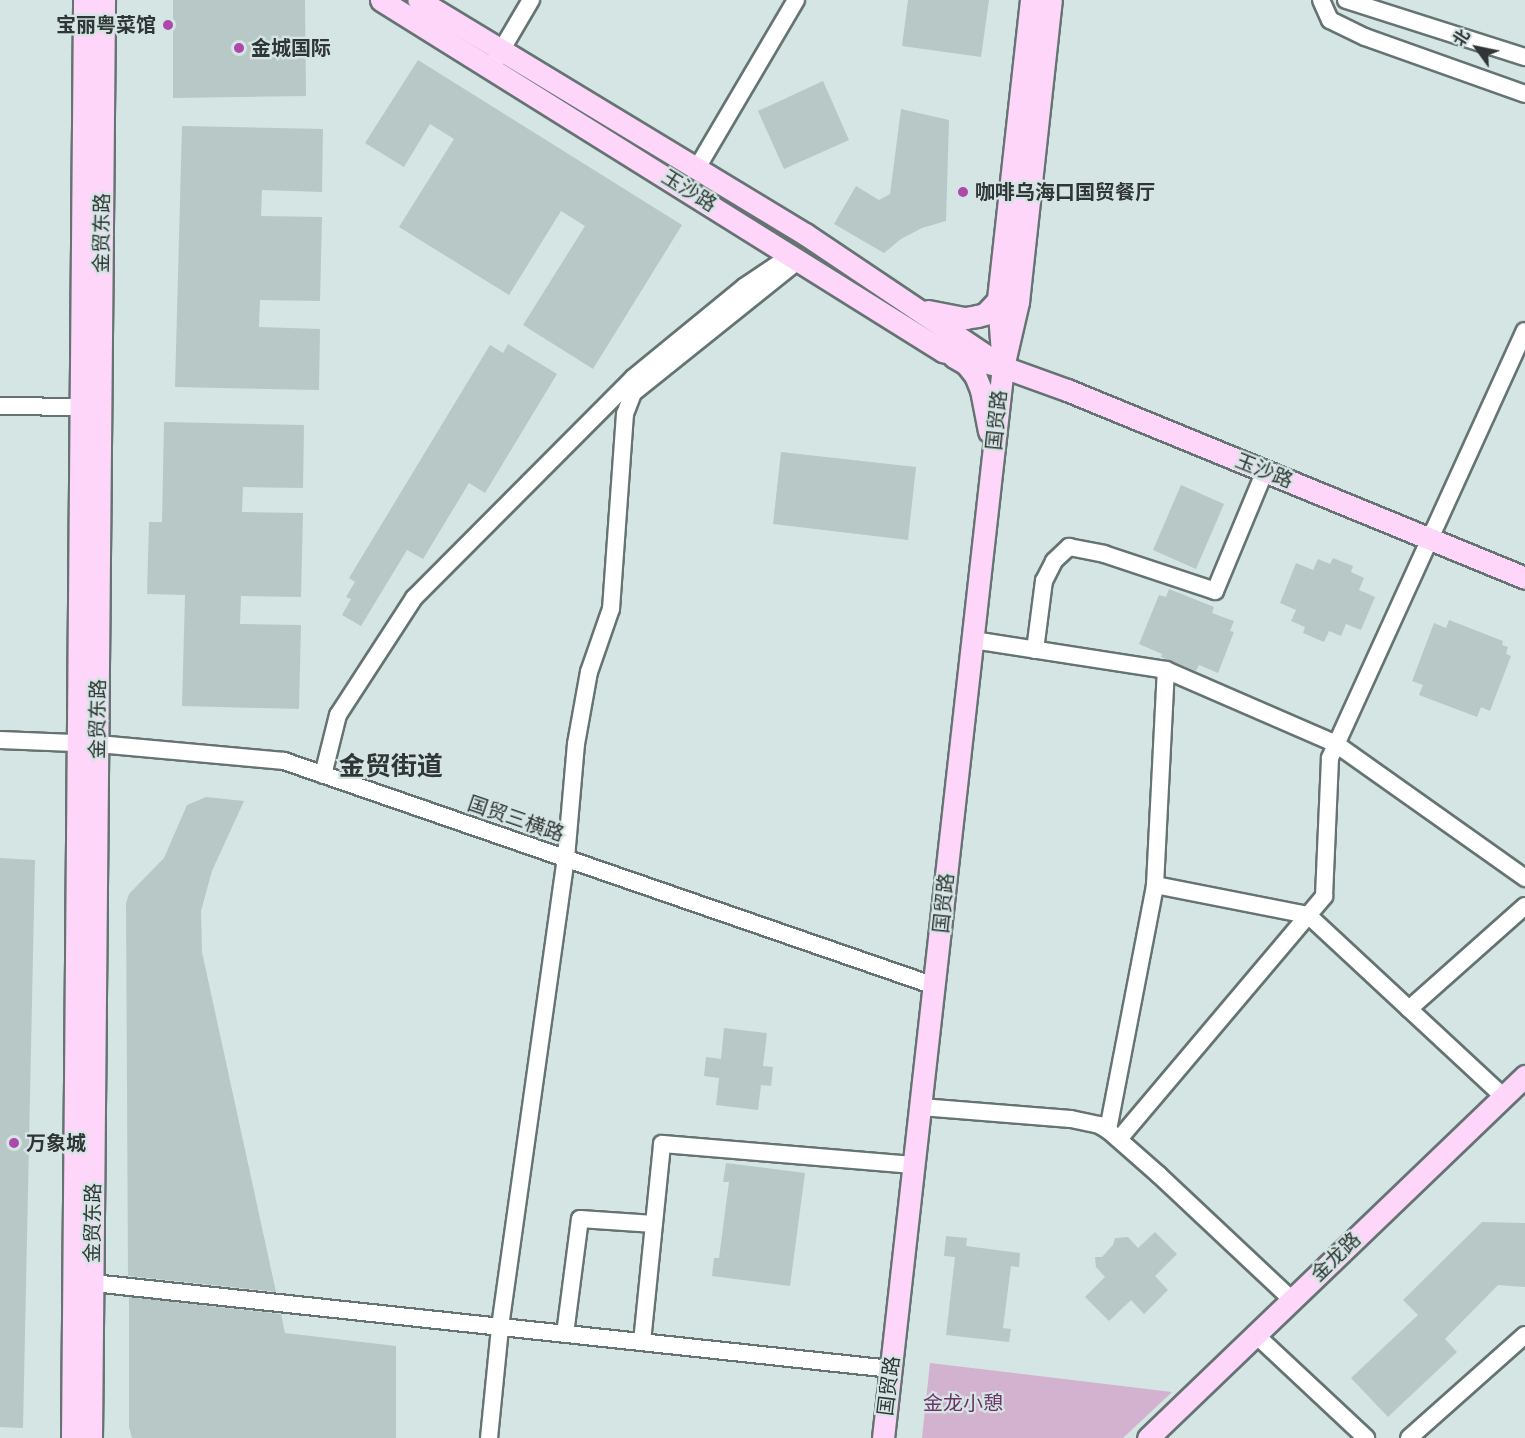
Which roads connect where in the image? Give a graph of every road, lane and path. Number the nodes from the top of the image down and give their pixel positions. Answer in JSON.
{"nodes":[{"id":1,"x":84,"y":0,"type":"edge"},
{"id":2,"x":104,"y":0,"type":"edge"},
{"id":3,"x":381,"y":0,"type":"edge"},
{"id":4,"x":418,"y":0,"type":"edge"},
{"id":5,"x":531,"y":0,"type":"edge"},
{"id":6,"x":796,"y":0,"type":"edge"},
{"id":7,"x":1031,"y":0,"type":"edge"},
{"id":8,"x":1051,"y":0,"type":"edge"},
{"id":9,"x":1321,"y":0,"type":"edge"},
{"id":10,"x":1346,"y":0,"type":"edge"},
{"id":11,"x":1525,"y":57,"type":"edge"},
{"id":12,"x":497,"y":59,"type":"junction"},
{"id":13,"x":1525,"y":94,"type":"edge"},
{"id":14,"x":700,"y":163,"type":"dead end"},
{"id":15,"x":795,"y":258,"type":"junction"},
{"id":16,"x":1008,"y":301,"type":"junction"},
{"id":17,"x":917,"y":308,"type":"junction"},
{"id":18,"x":1525,"y":331,"type":"edge"},
{"id":19,"x":943,"y":351,"type":"junction"},
{"id":20,"x":1003,"y":367,"type":"junction"},
{"id":21,"x":1043,"y":381,"type":"junction"},
{"id":22,"x":0,"y":406,"type":"edge"},
{"id":23,"x":81,"y":407,"type":"junction"},
{"id":24,"x":993,"y":457,"type":"junction"},
{"id":25,"x":1265,"y":471,"type":"junction"},
{"id":26,"x":1430,"y":539,"type":"junction"},
{"id":27,"x":1525,"y":578,"type":"edge"},
{"id":28,"x":973,"y":640,"type":"junction"},
{"id":29,"x":1035,"y":650,"type":"junction"},
{"id":30,"x":1166,"y":670,"type":"junction"},
{"id":31,"x":0,"y":741,"type":"edge"},
{"id":32,"x":88,"y":744,"type":"junction"},
{"id":33,"x":1336,"y":744,"type":"junction"},
{"id":34,"x":323,"y":775,"type":"junction"},
{"id":35,"x":566,"y":858,"type":"junction"},
{"id":36,"x":1525,"y":878,"type":"edge"},
{"id":37,"x":1155,"y":885,"type":"junction"},
{"id":38,"x":1525,"y":906,"type":"edge"},
{"id":39,"x":1308,"y":915,"type":"junction"},
{"id":40,"x":935,"y":986,"type":"junction"},
{"id":41,"x":1410,"y":1009,"type":"junction"},
{"id":42,"x":1525,"y":1076,"type":"edge"},
{"id":43,"x":1504,"y":1097,"type":"junction"},
{"id":44,"x":921,"y":1107,"type":"junction"},
{"id":45,"x":1113,"y":1134,"type":"junction"},
{"id":46,"x":914,"y":1165,"type":"junction"},
{"id":47,"x":654,"y":1224,"type":"junction"},
{"id":48,"x":93,"y":1283,"type":"junction"},
{"id":49,"x":1292,"y":1299,"type":"junction"},
{"id":50,"x":500,"y":1327,"type":"junction"},
{"id":51,"x":565,"y":1334,"type":"junction"},
{"id":52,"x":1256,"y":1335,"type":"junction"},
{"id":53,"x":1525,"y":1335,"type":"edge"},
{"id":54,"x":642,"y":1342,"type":"junction"},
{"id":55,"x":891,"y":1369,"type":"junction"},
{"id":56,"x":72,"y":1438,"type":"edge"},
{"id":57,"x":91,"y":1438,"type":"edge"},
{"id":58,"x":489,"y":1438,"type":"edge"},
{"id":59,"x":883,"y":1438,"type":"edge"},
{"id":60,"x":1148,"y":1438,"type":"edge"},
{"id":61,"x":1366,"y":1438,"type":"edge"},
{"id":62,"x":1409,"y":1438,"type":"edge"}],
"edges":[{"from":1,"to":23,"type":"main road","name":"金贸东路"},
{"from":2,"to":32,"type":"main road","name":"金贸东路"},
{"from":3,"to":12,"type":"main road","name":"玉沙路"},
{"from":4,"to":12,"type":"main road","name":"玉沙路"},
{"from":5,"to":12,"type":"street"},
{"from":6,"to":14,"type":"street"},
{"from":7,"to":16,"type":"main road","name":"国贸路"},
{"from":8,"to":16,"type":"main road","name":"国贸路"},
{"from":9,"to":13,"type":"street"},
{"from":10,"to":11,"type":"street"},
{"from":12,"to":15,"type":"main road","name":"玉沙路"},
{"from":12,"to":17,"type":"main road","name":"玉沙路"},
{"from":15,"to":19,"type":"main road","name":"玉沙路"},
{"from":15,"to":34,"type":"street"},
{"from":15,"to":35,"type":"street"},
{"from":16,"to":17,"type":"main road"},
{"from":16,"to":20,"type":"main road","name":"国贸路"},
{"from":16,"to":21,"type":"main road"},
{"from":17,"to":20,"type":"main road","name":"玉沙路"},
{"from":18,"to":26,"type":"street"},
{"from":19,"to":20,"type":"main road","name":"玉沙路"},
{"from":19,"to":24,"type":"main road"},
{"from":20,"to":21,"type":"main road","name":"玉沙路"},
{"from":20,"to":24,"type":"main road","name":"国贸路"},
{"from":21,"to":25,"type":"main road","name":"玉沙路"},
{"from":22,"to":23,"type":"street"},
{"from":23,"to":32,"type":"main road","name":"金贸东路"},
{"from":24,"to":28,"type":"main road","name":"国贸路"},
{"from":25,"to":26,"type":"main road","name":"玉沙路"},
{"from":25,"to":29,"type":"street"},
{"from":26,"to":27,"type":"main road","name":"玉沙路"},
{"from":26,"to":33,"type":"street"},
{"from":28,"to":29,"type":"street"},
{"from":28,"to":40,"type":"main road","name":"国贸路"},
{"from":29,"to":30,"type":"street"},
{"from":30,"to":33,"type":"street"},
{"from":30,"to":37,"type":"street"},
{"from":31,"to":32,"type":"street","name":"国贸三横路"},
{"from":32,"to":34,"type":"street","name":"国贸三横路"},
{"from":32,"to":48,"type":"main road","name":"金贸东路"},
{"from":32,"to":56,"type":"main road","name":"金贸东路"},
{"from":33,"to":36,"type":"street"},
{"from":33,"to":39,"type":"street"},
{"from":34,"to":35,"type":"street","name":"国贸三横路"},
{"from":35,"to":40,"type":"street","name":"国贸三横路"},
{"from":35,"to":50,"type":"street"},
{"from":37,"to":39,"type":"street"},
{"from":37,"to":45,"type":"street"},
{"from":38,"to":41,"type":"street"},
{"from":39,"to":41,"type":"street"},
{"from":39,"to":45,"type":"street"},
{"from":40,"to":44,"type":"main road","name":"国贸路"},
{"from":41,"to":43,"type":"street"},
{"from":42,"to":43,"type":"main road","name":"金龙路"},
{"from":43,"to":49,"type":"main road","name":"金龙路"},
{"from":44,"to":45,"type":"street"},
{"from":44,"to":46,"type":"main road","name":"国贸路"},
{"from":45,"to":49,"type":"street"},
{"from":46,"to":47,"type":"street"},
{"from":46,"to":55,"type":"main road","name":"国贸路"},
{"from":47,"to":51,"type":"street"},
{"from":47,"to":54,"type":"street"},
{"from":48,"to":50,"type":"street"},
{"from":48,"to":57,"type":"main road","name":"金贸东路"},
{"from":49,"to":52,"type":"main road","name":"金龙路"},
{"from":50,"to":51,"type":"street"},
{"from":50,"to":58,"type":"street"},
{"from":51,"to":54,"type":"street"},
{"from":52,"to":60,"type":"main road","name":"金龙路"},
{"from":52,"to":61,"type":"street"},
{"from":53,"to":62,"type":"street"},
{"from":54,"to":55,"type":"street"},
{"from":55,"to":59,"type":"main road","name":"国贸路"}]}
